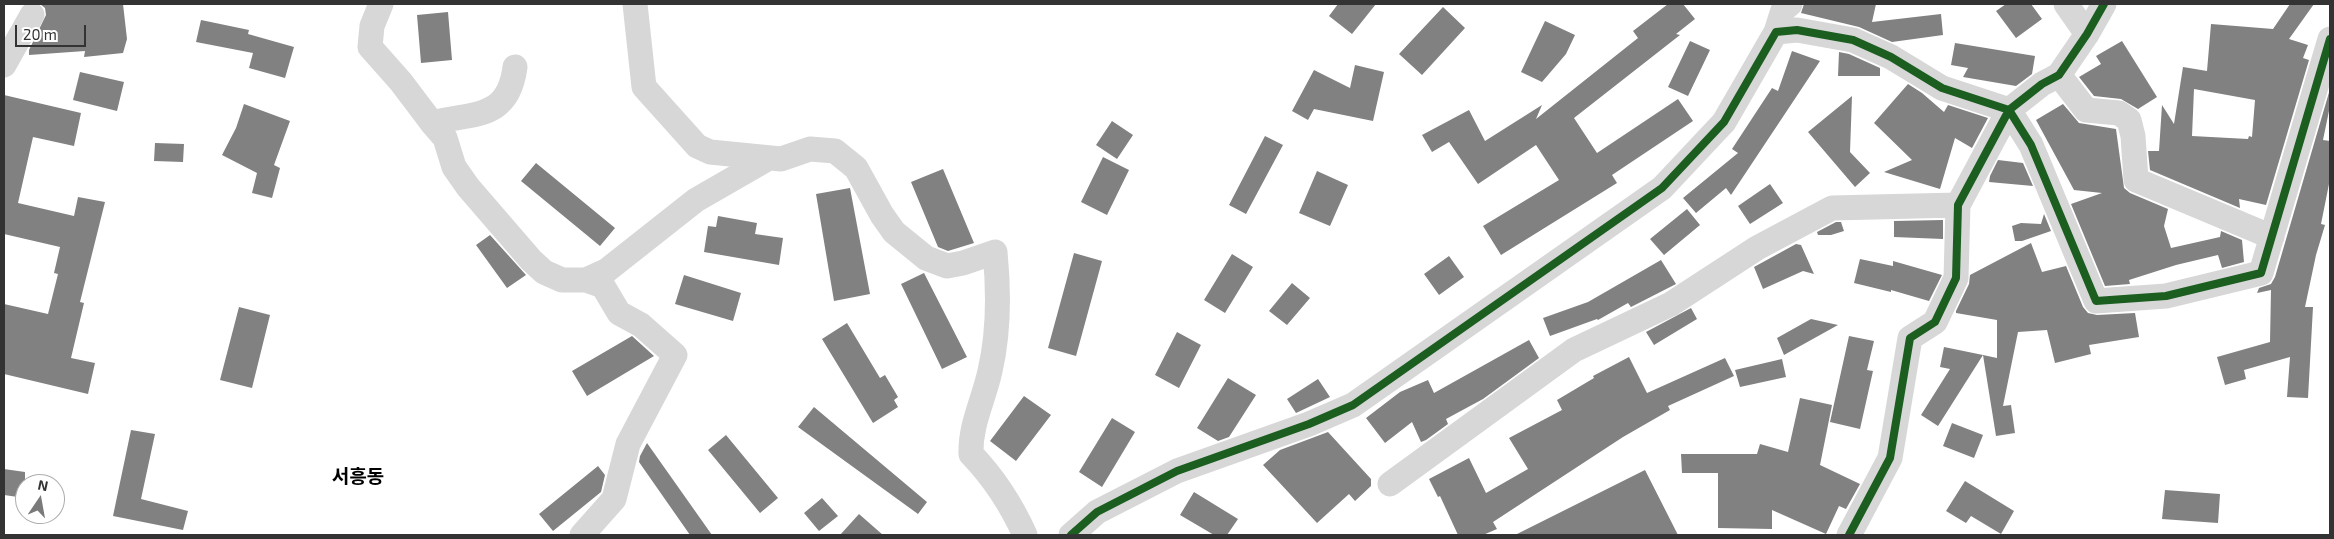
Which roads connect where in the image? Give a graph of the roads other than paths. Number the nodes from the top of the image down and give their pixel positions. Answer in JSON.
{"nodes":[{"id":1,"x":382,"y":4,"type":"edge"},
{"id":2,"x":635,"y":4,"type":"edge"},
{"id":3,"x":1790,"y":4,"type":"edge"},
{"id":4,"x":2066,"y":4,"type":"edge"},
{"id":5,"x":2104,"y":4,"type":"edge"},
{"id":6,"x":32,"y":15,"type":"dead end"},
{"id":7,"x":1776,"y":32,"type":"junction"},
{"id":8,"x":2087,"y":34,"type":"junction"},
{"id":9,"x":2330,"y":39,"type":"edge"},
{"id":10,"x":4,"y":65,"type":"edge"},
{"id":11,"x":515,"y":67,"type":"dead end"},
{"id":12,"x":2059,"y":75,"type":"junction"},
{"id":13,"x":2009,"y":110,"type":"junction"},
{"id":14,"x":432,"y":123,"type":"junction"},
{"id":15,"x":768,"y":158,"type":"junction"},
{"id":16,"x":1958,"y":205,"type":"junction"},
{"id":17,"x":2272,"y":237,"type":"junction"},
{"id":18,"x":586,"y":280,"type":"junction"},
{"id":19,"x":1390,"y":484,"type":"dead end"},
{"id":20,"x":582,"y":535,"type":"edge"},
{"id":21,"x":1024,"y":535,"type":"edge"},
{"id":22,"x":1071,"y":535,"type":"edge"},
{"id":23,"x":1849,"y":535,"type":"edge"}],
"edges":[{"from":1,"to":14,"type":"street"},
{"from":2,"to":15,"type":"street"},
{"from":3,"to":7,"type":"street"},
{"from":4,"to":8,"type":"street"},
{"from":5,"to":8,"type":"street"},
{"from":6,"to":10,"type":"street"},
{"from":7,"to":13,"type":"street"},
{"from":7,"to":22,"type":"street"},
{"from":8,"to":12,"type":"street"},
{"from":9,"to":17,"type":"street"},
{"from":11,"to":14,"type":"street"},
{"from":12,"to":13,"type":"street"},
{"from":12,"to":17,"type":"street"},
{"from":13,"to":16,"type":"street"},
{"from":13,"to":17,"type":"street"},
{"from":14,"to":18,"type":"street"},
{"from":15,"to":18,"type":"street"},
{"from":15,"to":21,"type":"street"},
{"from":16,"to":19,"type":"street"},
{"from":16,"to":23,"type":"street"},
{"from":18,"to":20,"type":"street"}]}
